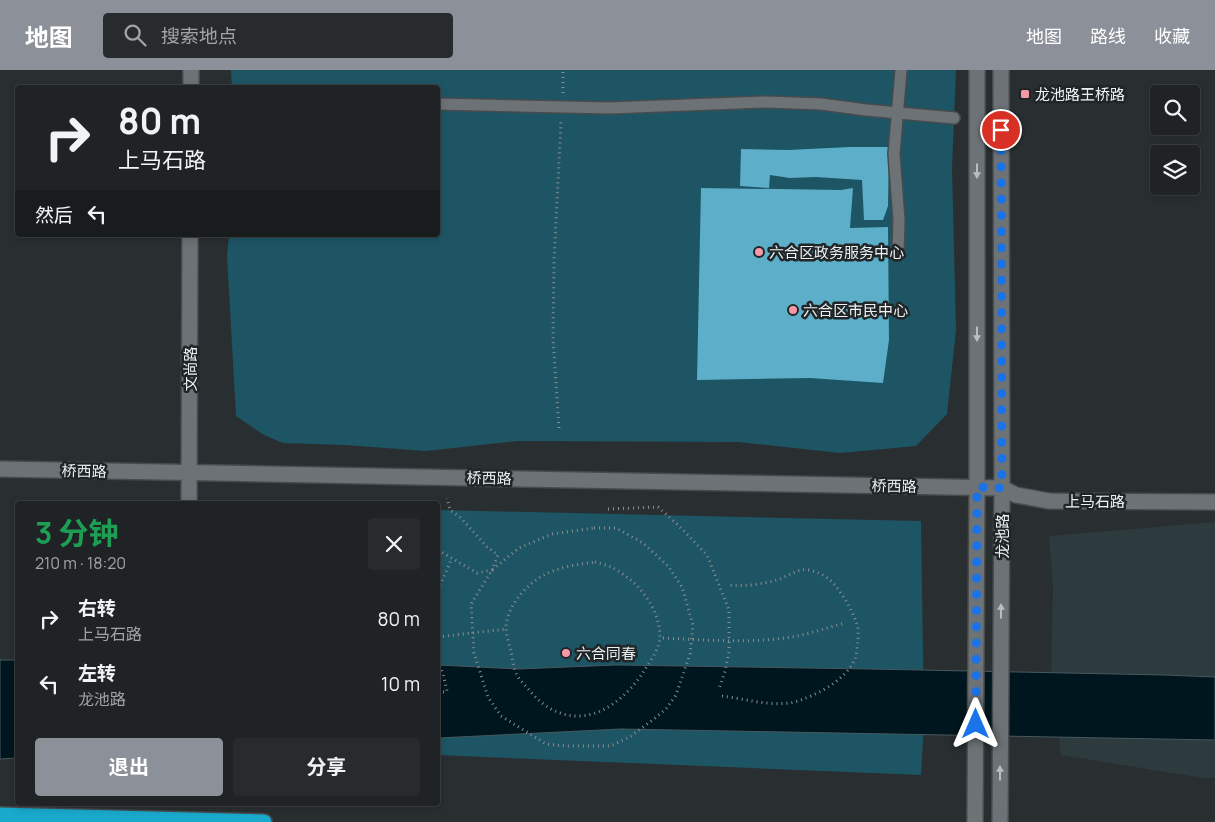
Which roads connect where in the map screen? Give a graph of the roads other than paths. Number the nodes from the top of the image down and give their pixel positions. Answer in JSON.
{"nodes":[{"id":1,"x":191,"y":70,"type":"edge"},
{"id":2,"x":901,"y":70,"type":"edge"},
{"id":3,"x":977,"y":70,"type":"edge"},
{"id":4,"x":1001,"y":70,"type":"edge"},
{"id":5,"x":191,"y":85,"type":"edge"},
{"id":6,"x":440,"y":104,"type":"edge"},
{"id":7,"x":954,"y":118,"type":"dead end"},
{"id":8,"x":190,"y":237,"type":"edge"},
{"id":9,"x":898,"y":252,"type":"dead end"},
{"id":10,"x":0,"y":469,"type":"edge"},
{"id":11,"x":189,"y":472,"type":"junction"},
{"id":12,"x":977,"y":487,"type":"junction"},
{"id":13,"x":1002,"y":488,"type":"junction"},
{"id":14,"x":188,"y":501,"type":"edge"},
{"id":15,"x":1215,"y":502,"type":"edge"},
{"id":16,"x":0,"y":815,"type":"edge"},
{"id":17,"x":264,"y":822,"type":"edge"},
{"id":18,"x":975,"y":822,"type":"edge"},
{"id":19,"x":1000,"y":822,"type":"edge"}],
"edges":[{"from":1,"to":5,"type":"street"},
{"from":2,"to":9,"type":"lane"},
{"from":3,"to":12,"type":"street","name":"龙池路","one_way":true},
{"from":4,"to":13,"type":"street","name":"龙池路"},
{"from":6,"to":7,"type":"lane"},
{"from":8,"to":11,"type":"street","name":"文尚路"},
{"from":10,"to":11,"type":"street","name":"桥西路"},
{"from":11,"to":12,"type":"street","name":"桥西路"},
{"from":11,"to":14,"type":"street","name":"文尚路"},
{"from":12,"to":13,"type":"street","name":"上马石路"},
{"from":12,"to":18,"type":"street","name":"龙池路"},
{"from":13,"to":15,"type":"street","name":"上马石路"},
{"from":19,"to":13,"type":"street","name":"龙池路","one_way":true},
{"from":16,"to":17,"type":"highway"}]}
